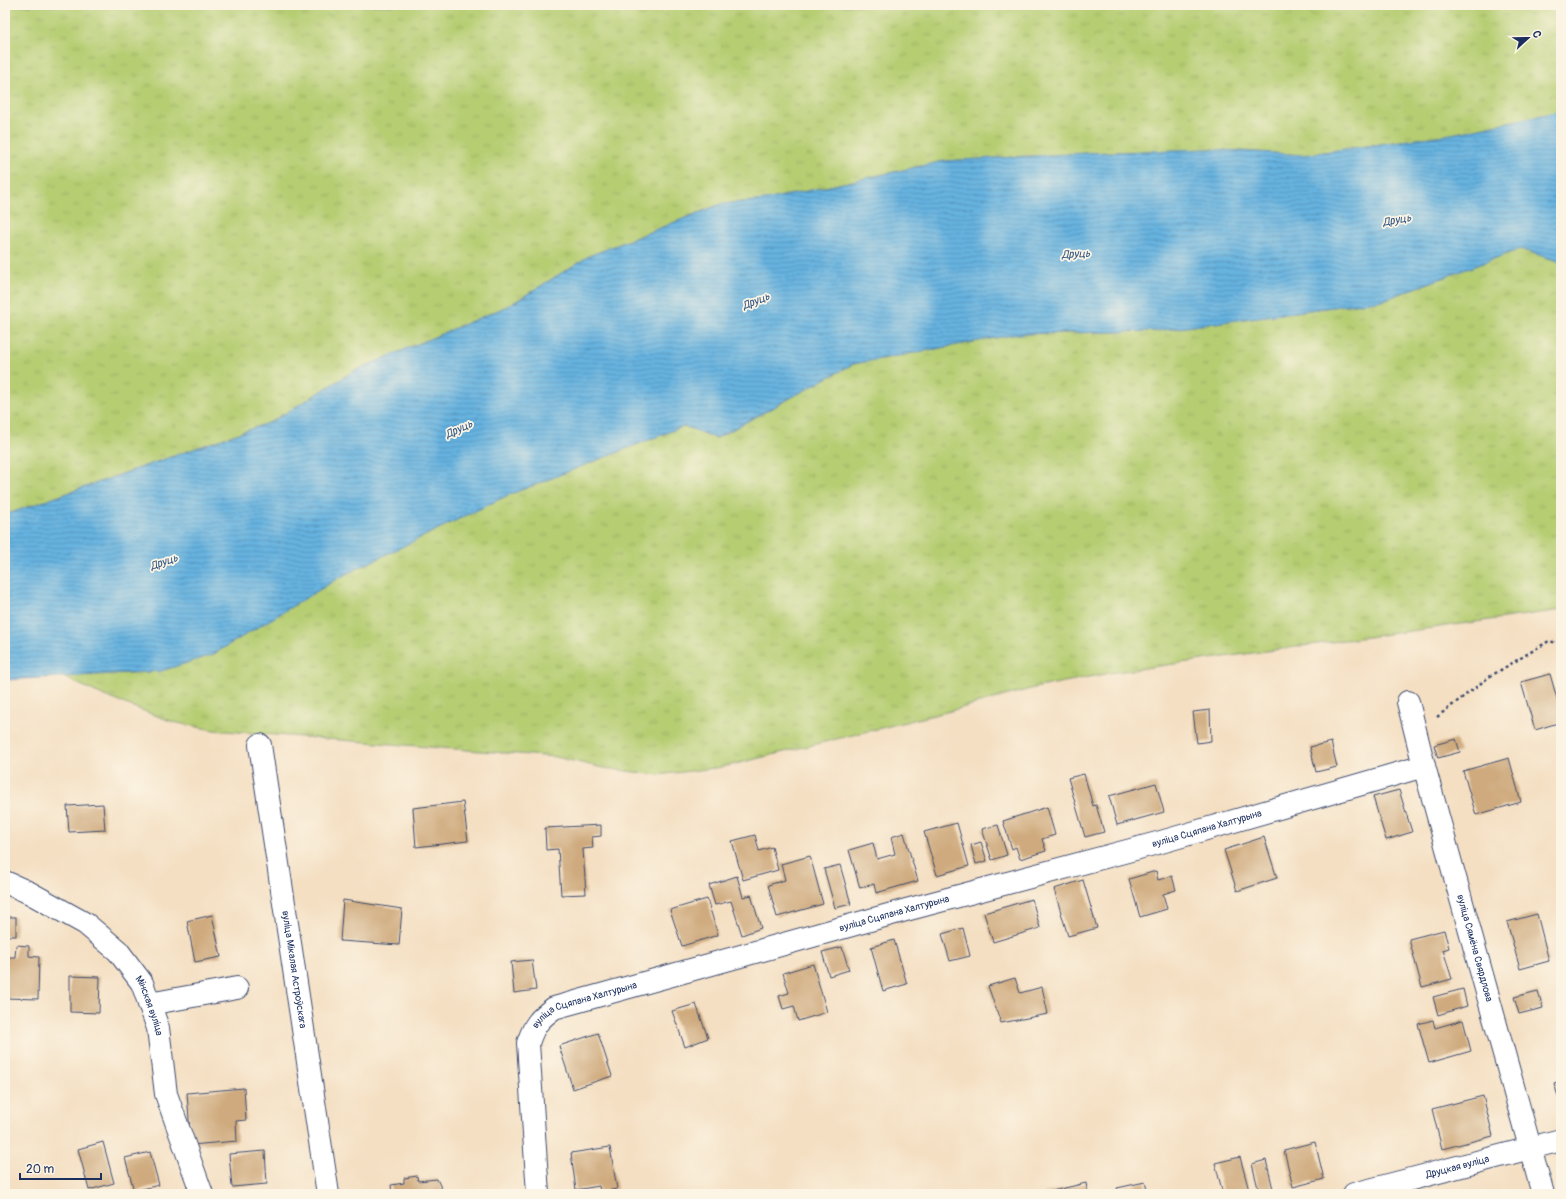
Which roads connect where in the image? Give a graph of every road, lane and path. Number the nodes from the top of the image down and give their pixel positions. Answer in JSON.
{"nodes":[{"id":1,"x":1561,"y":644,"type":"edge"},
{"id":2,"x":1408,"y":702,"type":"dead end"},
{"id":3,"x":1416,"y":733,"type":"junction"},
{"id":4,"x":260,"y":745,"type":"dead end"},
{"id":5,"x":1424,"y":766,"type":"junction"},
{"id":6,"x":5,"y":882,"type":"edge"},
{"id":7,"x":237,"y":988,"type":"dead end"},
{"id":8,"x":149,"y":1004,"type":"junction"},
{"id":9,"x":1561,"y":1140,"type":"edge"},
{"id":10,"x":1529,"y":1148,"type":"junction"},
{"id":11,"x":202,"y":1194,"type":"edge"},
{"id":12,"x":328,"y":1194,"type":"edge"},
{"id":13,"x":538,"y":1194,"type":"edge"},
{"id":14,"x":1354,"y":1194,"type":"edge"},
{"id":15,"x":1543,"y":1194,"type":"edge"}],
"edges":[{"from":1,"to":3,"type":"path"},
{"from":2,"to":3,"type":"street","name":"вуліца Сямёна Свярдлова"},
{"from":3,"to":5,"type":"street","name":"вуліца Сямёна Свярдлова"},
{"from":4,"to":12,"type":"street","name":"вуліца Мікалая Астроўскага"},
{"from":5,"to":10,"type":"street","name":"вуліца Сямёна Свярдлова"},
{"from":5,"to":13,"type":"street","name":"вуліца Сцяпана Халтурына"},
{"from":6,"to":8,"type":"street","name":"Мінская вуліца"},
{"from":7,"to":8,"type":"street"},
{"from":8,"to":11,"type":"street","name":"Мінская вуліца"},
{"from":9,"to":10,"type":"street","name":"Друцкая вуліца"},
{"from":10,"to":14,"type":"street","name":"Друцкая вуліца"},
{"from":10,"to":15,"type":"street","name":"вуліца Сямёна Свярдлова"}]}
